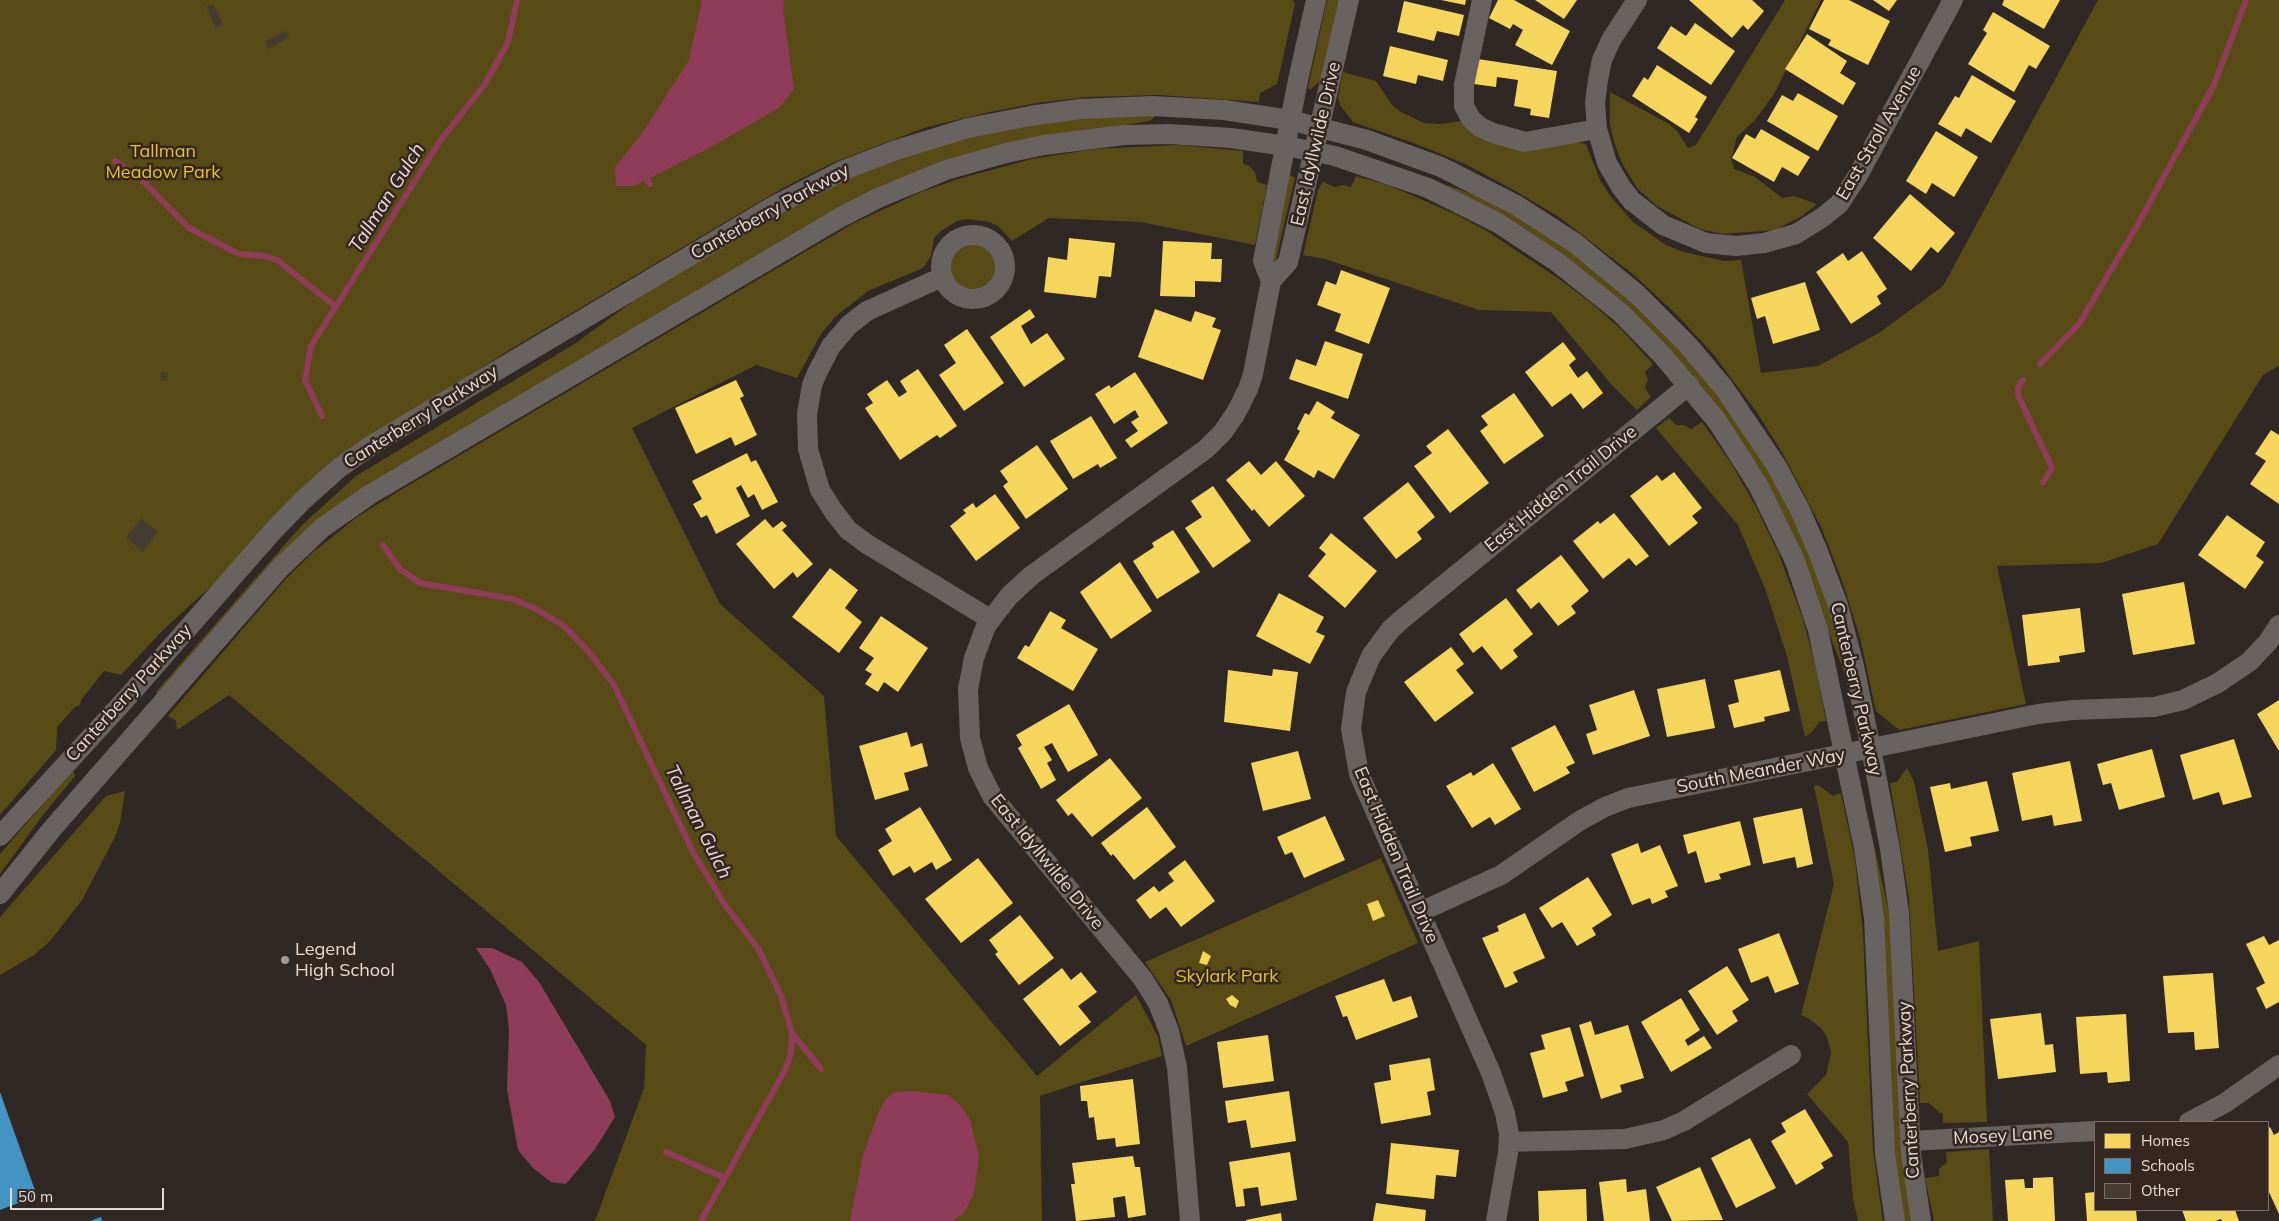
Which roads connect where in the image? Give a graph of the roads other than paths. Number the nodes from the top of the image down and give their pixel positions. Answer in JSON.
{"nodes":[{"id":1,"x":1316,"y":0,"type":"edge"},
{"id":2,"x":1348,"y":0,"type":"edge"},
{"id":3,"x":1482,"y":0,"type":"edge"},
{"id":4,"x":1637,"y":0,"type":"edge"},
{"id":5,"x":1953,"y":0,"type":"edge"},
{"id":6,"x":1290,"y":120,"type":"junction"},
{"id":7,"x":1320,"y":127,"type":"junction"},
{"id":8,"x":1597,"y":129,"type":"junction"},
{"id":9,"x":1286,"y":146,"type":"junction"},
{"id":10,"x":1313,"y":152,"type":"junction"},
{"id":11,"x":942,"y":277,"type":"dead end"},
{"id":12,"x":1271,"y":281,"type":"junction"},
{"id":13,"x":1689,"y":385,"type":"junction"},
{"id":14,"x":990,"y":619,"type":"junction"},
{"id":15,"x":2279,"y":625,"type":"edge"},
{"id":16,"x":1871,"y":749,"type":"junction"},
{"id":17,"x":1845,"y":755,"type":"junction"},
{"id":18,"x":0,"y":836,"type":"edge"},
{"id":19,"x":0,"y":894,"type":"edge"},
{"id":20,"x":1420,"y":912,"type":"junction"},
{"id":21,"x":1791,"y":1055,"type":"dead end"},
{"id":22,"x":2279,"y":1065,"type":"edge"},
{"id":23,"x":2191,"y":1121,"type":"edge"},
{"id":24,"x":2094,"y":1131,"type":"edge"},
{"id":25,"x":1910,"y":1141,"type":"junction"},
{"id":26,"x":1509,"y":1142,"type":"junction"},
{"id":27,"x":1190,"y":1221,"type":"edge"},
{"id":28,"x":1496,"y":1221,"type":"edge"},
{"id":29,"x":1895,"y":1221,"type":"edge"},
{"id":30,"x":1921,"y":1221,"type":"edge"}],
"edges":[{"from":1,"to":6,"type":"street","name":"East Idyllwilde Drive"},
{"from":2,"to":7,"type":"street","name":"East Idyllwilde Drive"},
{"from":3,"to":8,"type":"street"},
{"from":4,"to":8,"type":"street","name":"East Stroll Avenue"},
{"from":5,"to":8,"type":"street","name":"East Stroll Avenue"},
{"from":6,"to":7,"type":"street","name":"Canterberry Parkway"},
{"from":6,"to":9,"type":"street","name":"East Idyllwilde Drive"},
{"from":6,"to":18,"type":"street","name":"Canterberry Parkway"},
{"from":7,"to":10,"type":"street","name":"East Idyllwilde Drive"},
{"from":7,"to":16,"type":"street","name":"Canterberry Parkway"},
{"from":9,"to":10,"type":"street","name":"Canterberry Parkway"},
{"from":9,"to":12,"type":"street","name":"East Idyllwilde Drive"},
{"from":9,"to":19,"type":"street","name":"Canterberry Parkway"},
{"from":10,"to":12,"type":"street","name":"East Idyllwilde Drive"},
{"from":10,"to":13,"type":"street","name":"Canterberry Parkway"},
{"from":11,"to":14,"type":"street"},
{"from":12,"to":14,"type":"street","name":"East Idyllwilde Drive"},
{"from":13,"to":17,"type":"street","name":"Canterberry Parkway"},
{"from":13,"to":20,"type":"street","name":"East Hidden Trail Drive"},
{"from":14,"to":27,"type":"street","name":"East Idyllwilde Drive"},
{"from":15,"to":16,"type":"street","name":"South Meander Way"},
{"from":16,"to":17,"type":"street","name":"South Meander Way"},
{"from":16,"to":25,"type":"street","name":"Canterberry Parkway"},
{"from":17,"to":20,"type":"street","name":"South Meander Way"},
{"from":17,"to":29,"type":"street","name":"Canterberry Parkway"},
{"from":20,"to":26,"type":"street","name":"East Hidden Trail Drive"},
{"from":21,"to":26,"type":"street"},
{"from":22,"to":23,"type":"street"},
{"from":24,"to":25,"type":"street","name":"Mosey Lane"},
{"from":25,"to":30,"type":"street","name":"Canterberry Parkway"},
{"from":26,"to":28,"type":"street","name":"East Hidden Trail Drive"}]}
